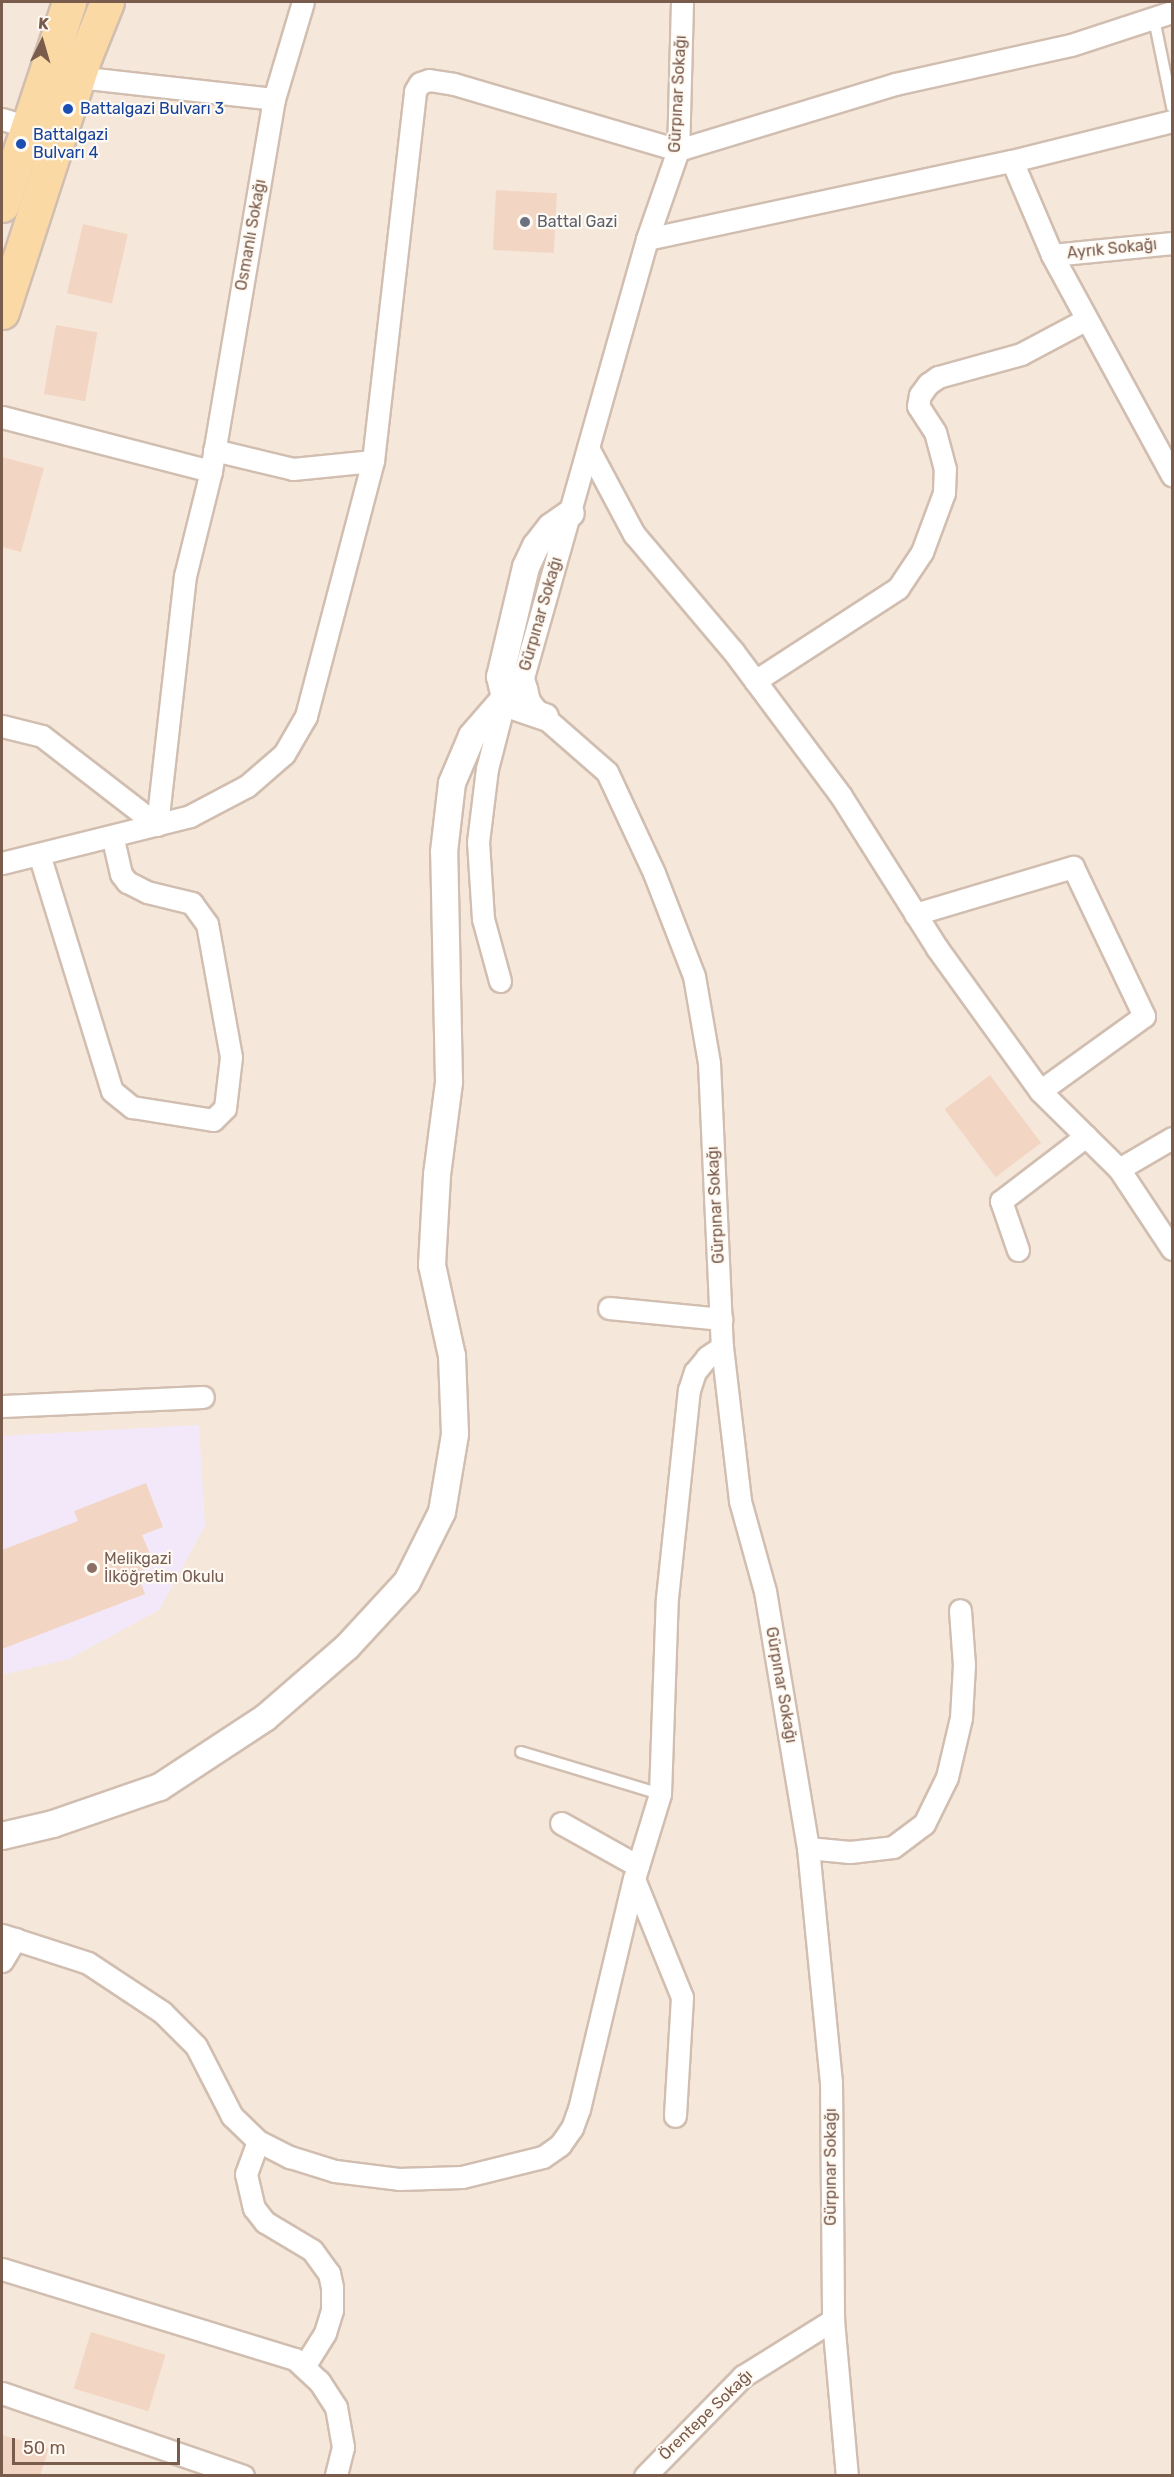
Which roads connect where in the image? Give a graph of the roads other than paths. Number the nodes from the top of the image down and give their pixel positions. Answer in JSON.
{"nodes":[{"id":1,"x":69,"y":2,"type":"edge"},
{"id":2,"x":107,"y":2,"type":"edge"},
{"id":3,"x":303,"y":2,"type":"edge"},
{"id":4,"x":682,"y":2,"type":"edge"},
{"id":5,"x":1163,"y":15,"type":"edge"},
{"id":6,"x":78,"y":77,"type":"junction"},
{"id":7,"x":274,"y":99,"type":"junction"},
{"id":8,"x":1173,"y":107,"type":"edge"},
{"id":9,"x":1173,"y":121,"type":"edge"},
{"id":10,"x":15,"y":123,"type":"edge"},
{"id":11,"x":678,"y":150,"type":"junction"},
{"id":12,"x":1012,"y":161,"type":"junction"},
{"id":13,"x":2,"y":205,"type":"edge"},
{"id":14,"x":647,"y":239,"type":"junction"},
{"id":15,"x":1173,"y":243,"type":"edge"},
{"id":16,"x":1052,"y":255,"type":"junction"},
{"id":17,"x":2,"y":312,"type":"edge"},
{"id":18,"x":1085,"y":320,"type":"junction"},
{"id":19,"x":2,"y":417,"type":"edge"},
{"id":20,"x":588,"y":448,"type":"junction"},
{"id":21,"x":212,"y":460,"type":"junction"},
{"id":22,"x":373,"y":461,"type":"junction"},
{"id":23,"x":1173,"y":475,"type":"edge"},
{"id":24,"x":571,"y":513,"type":"joint"},
{"id":25,"x":755,"y":681,"type":"junction"},
{"id":26,"x":515,"y":694,"type":"junction"},
{"id":27,"x":545,"y":717,"type":"joint"},
{"id":28,"x":2,"y":726,"type":"edge"},
{"id":29,"x":157,"y":825,"type":"junction"},
{"id":30,"x":113,"y":838,"type":"junction"},
{"id":31,"x":39,"y":854,"type":"junction"},
{"id":32,"x":2,"y":863,"type":"edge"},
{"id":33,"x":915,"y":914,"type":"junction"},
{"id":34,"x":500,"y":981,"type":"dead end"},
{"id":35,"x":1040,"y":1091,"type":"junction"},
{"id":36,"x":1086,"y":1136,"type":"junction"},
{"id":37,"x":1173,"y":1138,"type":"edge"},
{"id":38,"x":1119,"y":1169,"type":"junction"},
{"id":39,"x":1018,"y":1250,"type":"dead end"},
{"id":40,"x":1173,"y":1250,"type":"edge"},
{"id":41,"x":609,"y":1308,"type":"dead end"},
{"id":42,"x":721,"y":1319,"type":"junction"},
{"id":43,"x":722,"y":1347,"type":"junction"},
{"id":44,"x":203,"y":1397,"type":"dead end"},
{"id":45,"x":2,"y":1406,"type":"edge"},
{"id":46,"x":960,"y":1610,"type":"dead end"},
{"id":47,"x":521,"y":1752,"type":"dead end"},
{"id":48,"x":660,"y":1794,"type":"junction"},
{"id":49,"x":561,"y":1823,"type":"dead end"},
{"id":50,"x":2,"y":1836,"type":"edge"},
{"id":51,"x":808,"y":1848,"type":"junction"},
{"id":52,"x":636,"y":1873,"type":"junction"},
{"id":53,"x":8,"y":1937,"type":"edge"},
{"id":54,"x":2,"y":1961,"type":"edge"},
{"id":55,"x":675,"y":2116,"type":"dead end"},
{"id":56,"x":258,"y":2141,"type":"junction"},
{"id":57,"x":2,"y":2269,"type":"edge"},
{"id":58,"x":833,"y":2320,"type":"junction"},
{"id":59,"x":304,"y":2367,"type":"junction"},
{"id":60,"x":2,"y":2393,"type":"edge"},
{"id":61,"x":243,"y":2475,"type":"edge"},
{"id":62,"x":336,"y":2475,"type":"edge"},
{"id":63,"x":645,"y":2475,"type":"edge"},
{"id":64,"x":847,"y":2475,"type":"edge"}],
"edges":[{"from":1,"to":10,"type":"main road"},
{"from":2,"to":6,"type":"main road"},
{"from":3,"to":7,"type":"street","name":"Osmanlı Sokağı"},
{"from":4,"to":11,"type":"street","name":"Gürpınar Sokağı"},
{"from":5,"to":8,"type":"lane"},
{"from":5,"to":11,"type":"street"},
{"from":6,"to":7,"type":"street"},
{"from":6,"to":17,"type":"main road"},
{"from":7,"to":21,"type":"street","name":"Osmanlı Sokağı"},
{"from":9,"to":12,"type":"street"},
{"from":10,"to":13,"type":"main road"},
{"from":11,"to":14,"type":"street","name":"Gürpınar Sokağı"},
{"from":11,"to":22,"type":"street"},
{"from":12,"to":14,"type":"street"},
{"from":12,"to":16,"type":"street"},
{"from":14,"to":20,"type":"street","name":"Gürpınar Sokağı"},
{"from":15,"to":16,"type":"street","name":"Ayrık Sokağı"},
{"from":16,"to":18,"type":"street"},
{"from":18,"to":23,"type":"street"},
{"from":18,"to":25,"type":"street"},
{"from":19,"to":21,"type":"street"},
{"from":20,"to":24,"type":"street","name":"Gürpınar Sokağı"},
{"from":20,"to":25,"type":"street"},
{"from":21,"to":22,"type":"street"},
{"from":21,"to":29,"type":"street","name":"Osmanlı Sokağı"},
{"from":22,"to":29,"type":"street"},
{"from":24,"to":26,"type":"street"},
{"from":25,"to":33,"type":"street"},
{"from":26,"to":27,"type":"street"},
{"from":26,"to":34,"type":"street"},
{"from":26,"to":50,"type":"street"},
{"from":27,"to":42,"type":"street","name":"Gürpınar Sokağı"},
{"from":28,"to":29,"type":"street"},
{"from":29,"to":30,"type":"street"},
{"from":30,"to":31,"type":"street"},
{"from":30,"to":31,"type":"street"},
{"from":31,"to":32,"type":"street"},
{"from":33,"to":35,"type":"street"},
{"from":33,"to":35,"type":"street"},
{"from":35,"to":36,"type":"street"},
{"from":36,"to":38,"type":"street"},
{"from":36,"to":39,"type":"street"},
{"from":37,"to":38,"type":"street"},
{"from":38,"to":40,"type":"street"},
{"from":41,"to":42,"type":"street"},
{"from":42,"to":43,"type":"street","name":"Gürpınar Sokağı"},
{"from":43,"to":48,"type":"street"},
{"from":43,"to":51,"type":"street","name":"Gürpınar Sokağı"},
{"from":44,"to":45,"type":"street"},
{"from":46,"to":51,"type":"street"},
{"from":47,"to":48,"type":"lane"},
{"from":48,"to":52,"type":"street"},
{"from":49,"to":52,"type":"street"},
{"from":51,"to":58,"type":"street","name":"Gürpınar Sokağı"},
{"from":52,"to":55,"type":"street"},
{"from":52,"to":56,"type":"street"},
{"from":53,"to":54,"type":"street"},
{"from":53,"to":56,"type":"street"},
{"from":56,"to":59,"type":"street"},
{"from":57,"to":59,"type":"street"},
{"from":58,"to":63,"type":"street","name":"Örentepe Sokağı"},
{"from":58,"to":64,"type":"street","name":"Gürpınar Sokağı"},
{"from":59,"to":62,"type":"street"},
{"from":60,"to":61,"type":"street"}]}
